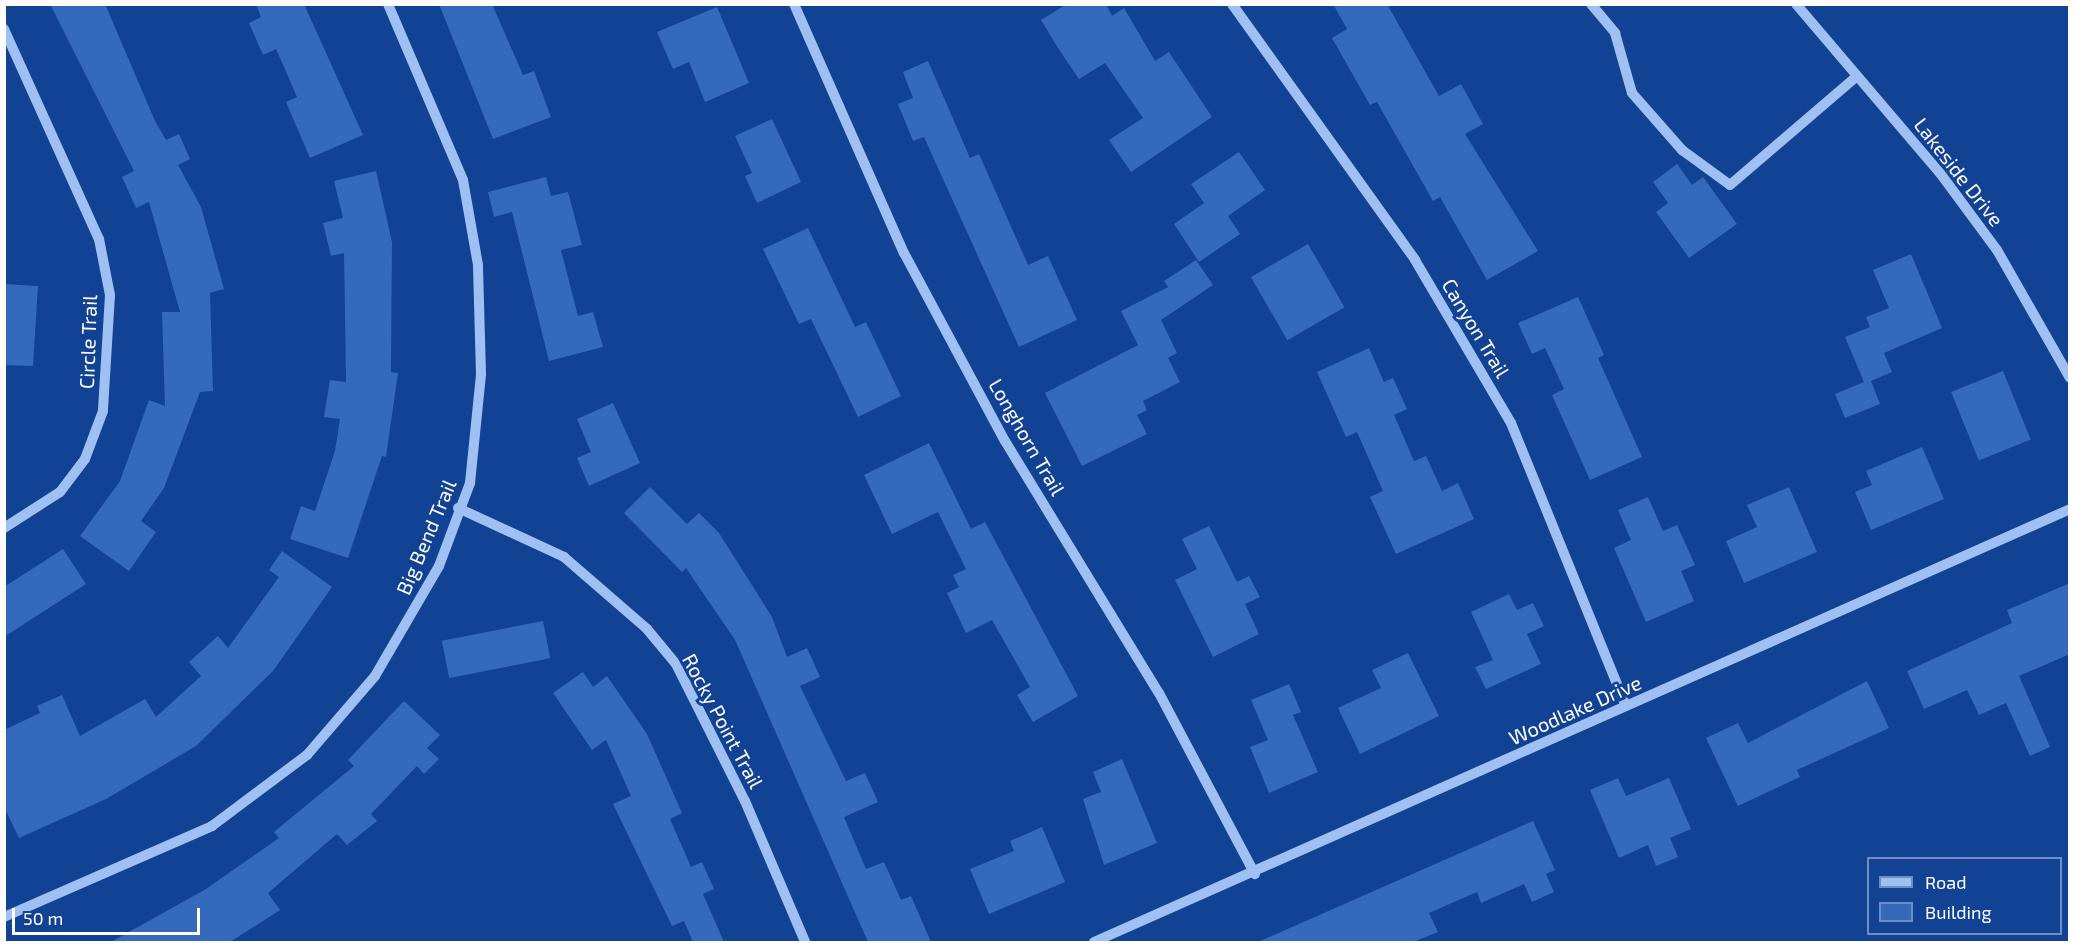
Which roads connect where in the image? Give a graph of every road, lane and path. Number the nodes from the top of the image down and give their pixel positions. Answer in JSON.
{"nodes":[{"id":1,"x":388,"y":4,"type":"edge"},
{"id":2,"x":794,"y":4,"type":"edge"},
{"id":3,"x":1232,"y":4,"type":"edge"},
{"id":4,"x":1592,"y":4,"type":"edge"},
{"id":5,"x":1796,"y":4,"type":"edge"},
{"id":6,"x":4,"y":29,"type":"edge"},
{"id":7,"x":1857,"y":76,"type":"junction"},
{"id":8,"x":2070,"y":378,"type":"edge"},
{"id":9,"x":458,"y":508,"type":"junction"},
{"id":10,"x":2070,"y":508,"type":"edge"},
{"id":11,"x":4,"y":528,"type":"edge"},
{"id":12,"x":1626,"y":706,"type":"junction"},
{"id":13,"x":1255,"y":874,"type":"junction"},
{"id":14,"x":4,"y":917,"type":"edge"},
{"id":15,"x":805,"y":942,"type":"edge"},
{"id":16,"x":1094,"y":942,"type":"edge"}],
"edges":[{"from":1,"to":9,"type":"street","name":"Big Bend Trail"},
{"from":2,"to":13,"type":"street","name":"Longhorn Trail"},
{"from":3,"to":12,"type":"street","name":"Canyon Trail"},
{"from":4,"to":7,"type":"street"},
{"from":5,"to":7,"type":"street","name":"Lakeside Drive"},
{"from":6,"to":11,"type":"street","name":"Circle Trail"},
{"from":7,"to":8,"type":"street","name":"Lakeside Drive"},
{"from":9,"to":14,"type":"street","name":"Big Bend Trail"},
{"from":9,"to":15,"type":"street","name":"Rocky Point Trail"},
{"from":10,"to":12,"type":"street","name":"Woodlake Drive"},
{"from":12,"to":13,"type":"street","name":"Woodlake Drive"},
{"from":13,"to":16,"type":"street","name":"Woodlake Drive"}]}
